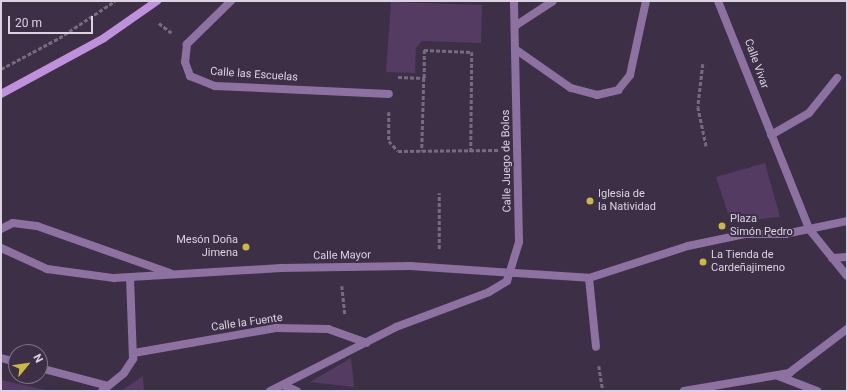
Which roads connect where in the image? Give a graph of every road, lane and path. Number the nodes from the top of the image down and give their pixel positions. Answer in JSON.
{"nodes":[{"id":1,"x":115,"y":1,"type":"edge"},
{"id":2,"x":156,"y":1,"type":"edge"},
{"id":3,"x":231,"y":1,"type":"edge"},
{"id":4,"x":514,"y":1,"type":"edge"},
{"id":5,"x":553,"y":1,"type":"edge"},
{"id":6,"x":646,"y":1,"type":"edge"},
{"id":7,"x":718,"y":1,"type":"edge"},
{"id":8,"x":143,"y":11,"type":"junction"},
{"id":9,"x":515,"y":26,"type":"junction"},
{"id":10,"x":187,"y":44,"type":"junction"},
{"id":11,"x":515,"y":49,"type":"junction"},
{"id":12,"x":703,"y":64,"type":"dead end"},
{"id":13,"x":1,"y":68,"type":"edge"},
{"id":14,"x":424,"y":78,"type":"junction"},
{"id":15,"x":837,"y":78,"type":"dead end"},
{"id":16,"x":1,"y":94,"type":"edge"},
{"id":17,"x":389,"y":94,"type":"junction"},
{"id":18,"x":771,"y":135,"type":"junction"},
{"id":19,"x":706,"y":146,"type":"dead end"},
{"id":20,"x":519,"y":149,"type":"junction"},
{"id":21,"x":422,"y":151,"type":"junction"},
{"id":22,"x":471,"y":152,"type":"junction"},
{"id":23,"x":439,"y":193,"type":"dead end"},
{"id":24,"x":847,"y":221,"type":"edge"},
{"id":25,"x":1,"y":228,"type":"edge"},
{"id":26,"x":809,"y":229,"type":"junction"},
{"id":27,"x":1,"y":248,"type":"edge"},
{"id":28,"x":847,"y":257,"type":"edge"},
{"id":29,"x":832,"y":258,"type":"junction"},
{"id":30,"x":340,"y":267,"type":"junction"},
{"id":31,"x":438,"y":267,"type":"junction"},
{"id":32,"x":511,"y":272,"type":"junction"},
{"id":33,"x":174,"y":274,"type":"junction"},
{"id":34,"x":847,"y":276,"type":"edge"},
{"id":35,"x":130,"y":277,"type":"junction"},
{"id":36,"x":588,"y":278,"type":"junction"},
{"id":37,"x":847,"y":330,"type":"edge"},
{"id":38,"x":347,"y":336,"type":"junction"},
{"id":39,"x":367,"y":343,"type":"junction"},
{"id":40,"x":596,"y":347,"type":"joint"},
{"id":41,"x":134,"y":353,"type":"junction"},
{"id":42,"x":48,"y":371,"type":"edge"},
{"id":43,"x":778,"y":376,"type":"junction"},
{"id":44,"x":285,"y":386,"type":"junction"},
{"id":45,"x":105,"y":389,"type":"edge"},
{"id":46,"x":270,"y":391,"type":"edge"},
{"id":47,"x":297,"y":391,"type":"edge"},
{"id":48,"x":603,"y":391,"type":"edge"},
{"id":49,"x":684,"y":391,"type":"edge"},
{"id":50,"x":817,"y":391,"type":"edge"}],
"edges":[{"from":1,"to":13,"type":"path"},
{"from":2,"to":8,"type":"main road"},
{"from":3,"to":10,"type":"street"},
{"from":4,"to":9,"type":"street","name":"Calle Juego de Bolos"},
{"from":5,"to":9,"type":"street"},
{"from":6,"to":11,"type":"street"},
{"from":7,"to":18,"type":"street","name":"Calle Vivar"},
{"from":8,"to":10,"type":"path"},
{"from":8,"to":16,"type":"main road"},
{"from":9,"to":11,"type":"street","name":"Calle Juego de Bolos"},
{"from":10,"to":17,"type":"street","name":"Calle las Escuelas"},
{"from":11,"to":20,"type":"street","name":"Calle Juego de Bolos"},
{"from":12,"to":19,"type":"path"},
{"from":14,"to":17,"type":"path"},
{"from":14,"to":21,"type":"path"},
{"from":14,"to":22,"type":"path"},
{"from":15,"to":18,"type":"street"},
{"from":17,"to":21,"type":"path"},
{"from":18,"to":26,"type":"street","name":"Calle Vivar"},
{"from":20,"to":22,"type":"path"},
{"from":20,"to":32,"type":"street","name":"Calle Juego de Bolos"},
{"from":21,"to":22,"type":"path"},
{"from":23,"to":31,"type":"path"},
{"from":24,"to":26,"type":"street"},
{"from":25,"to":33,"type":"street","name":"Calle Mayor"},
{"from":26,"to":29,"type":"street","name":"Calle Vivar"},
{"from":26,"to":36,"type":"street"},
{"from":27,"to":35,"type":"street","name":"Calle Mayor"},
{"from":28,"to":29,"type":"street"},
{"from":29,"to":34,"type":"street","name":"Calle Vivar"},
{"from":30,"to":31,"type":"street","name":"Calle Mayor"},
{"from":30,"to":33,"type":"street","name":"Calle Mayor"},
{"from":30,"to":38,"type":"path"},
{"from":31,"to":32,"type":"street","name":"Calle Mayor"},
{"from":32,"to":36,"type":"street"},
{"from":32,"to":39,"type":"street"},
{"from":33,"to":35,"type":"street","name":"Calle Mayor"},
{"from":35,"to":41,"type":"street"},
{"from":36,"to":40,"type":"street"},
{"from":37,"to":43,"type":"street"},
{"from":38,"to":39,"type":"street","name":"Calle la Fuente"},
{"from":38,"to":41,"type":"street","name":"Calle la Fuente"},
{"from":39,"to":44,"type":"street"},
{"from":40,"to":48,"type":"path"},
{"from":41,"to":45,"type":"street"},
{"from":42,"to":45,"type":"street"},
{"from":43,"to":49,"type":"street"},
{"from":43,"to":50,"type":"street"},
{"from":44,"to":46,"type":"street"},
{"from":44,"to":47,"type":"street"}]}
